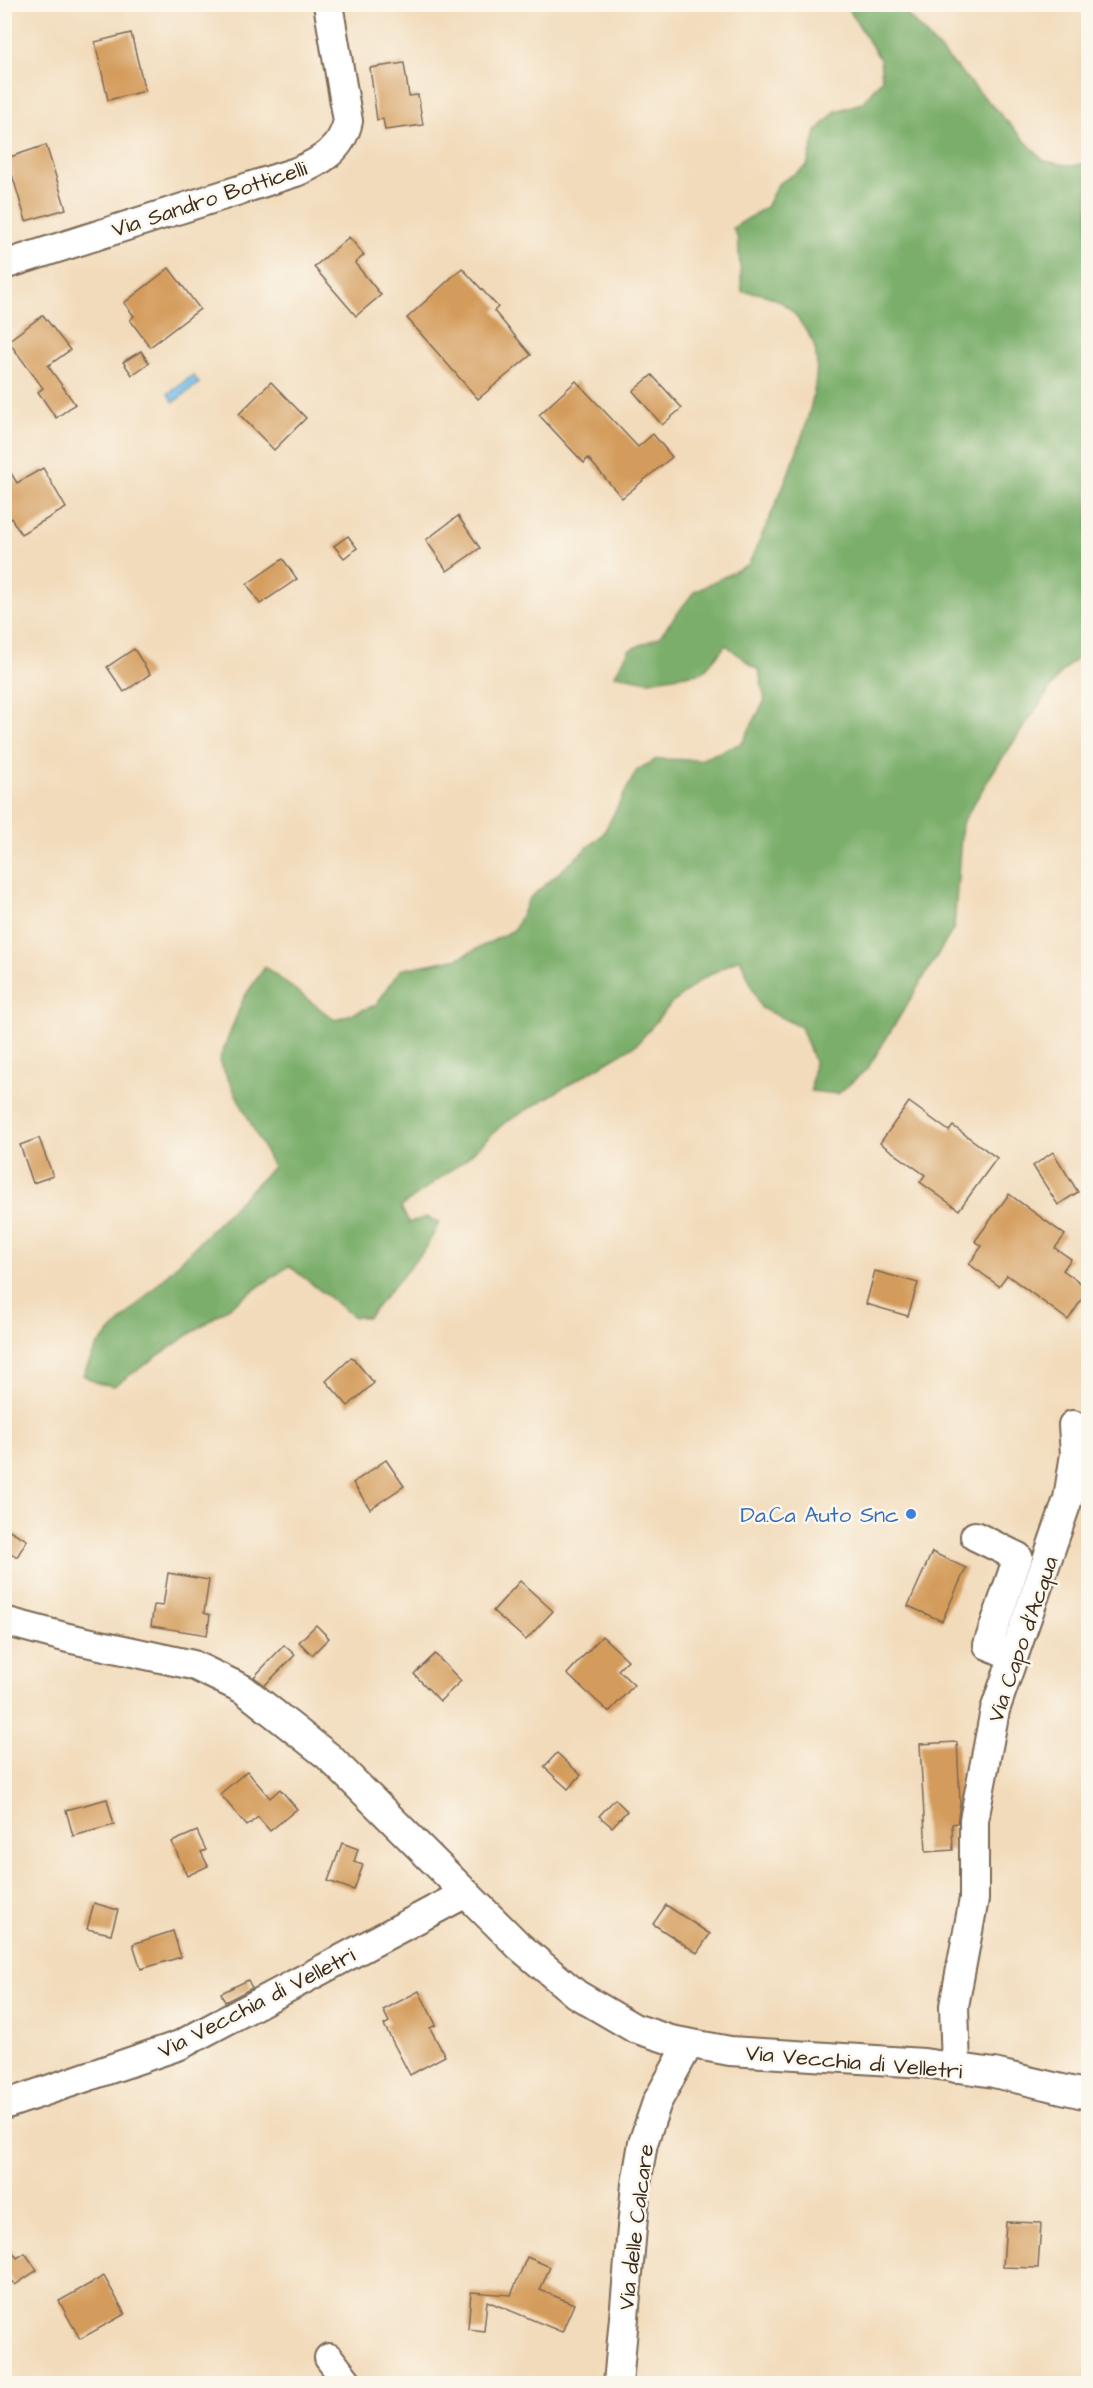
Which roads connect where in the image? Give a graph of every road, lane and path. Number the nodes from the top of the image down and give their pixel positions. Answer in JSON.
{"nodes":[{"id":1,"x":328,"y":4,"type":"edge"},
{"id":2,"x":4,"y":264,"type":"edge"},
{"id":3,"x":1073,"y":1425,"type":"dead end"},
{"id":4,"x":975,"y":1536,"type":"dead end"},
{"id":5,"x":4,"y":1621,"type":"edge"},
{"id":6,"x":1013,"y":1656,"type":"junction"},
{"id":7,"x":466,"y":1893,"type":"junction"},
{"id":8,"x":689,"y":2044,"type":"junction"},
{"id":9,"x":956,"y":2068,"type":"junction"},
{"id":10,"x":1089,"y":2095,"type":"edge"},
{"id":11,"x":4,"y":2105,"type":"edge"},
{"id":12,"x":329,"y":2358,"type":"dead end"},
{"id":13,"x":349,"y":2384,"type":"edge"},
{"id":14,"x":618,"y":2384,"type":"edge"}],
"edges":[{"from":1,"to":2,"type":"street","name":"Via Sandro Botticelli"},
{"from":3,"to":6,"type":"street","name":"Via Capo d'Acqua"},
{"from":4,"to":6,"type":"street"},
{"from":5,"to":7,"type":"street","name":"Via Vecchia di Velletri"},
{"from":6,"to":9,"type":"street","name":"Via Capo d'Acqua"},
{"from":7,"to":8,"type":"street","name":"Via Vecchia di Velletri"},
{"from":7,"to":11,"type":"street","name":"Via Vecchia di Velletri"},
{"from":8,"to":9,"type":"street","name":"Via Vecchia di Velletri"},
{"from":8,"to":14,"type":"street","name":"Via delle Calcare"},
{"from":9,"to":10,"type":"street","name":"Via Vecchia di Velletri"},
{"from":12,"to":13,"type":"street"}]}
